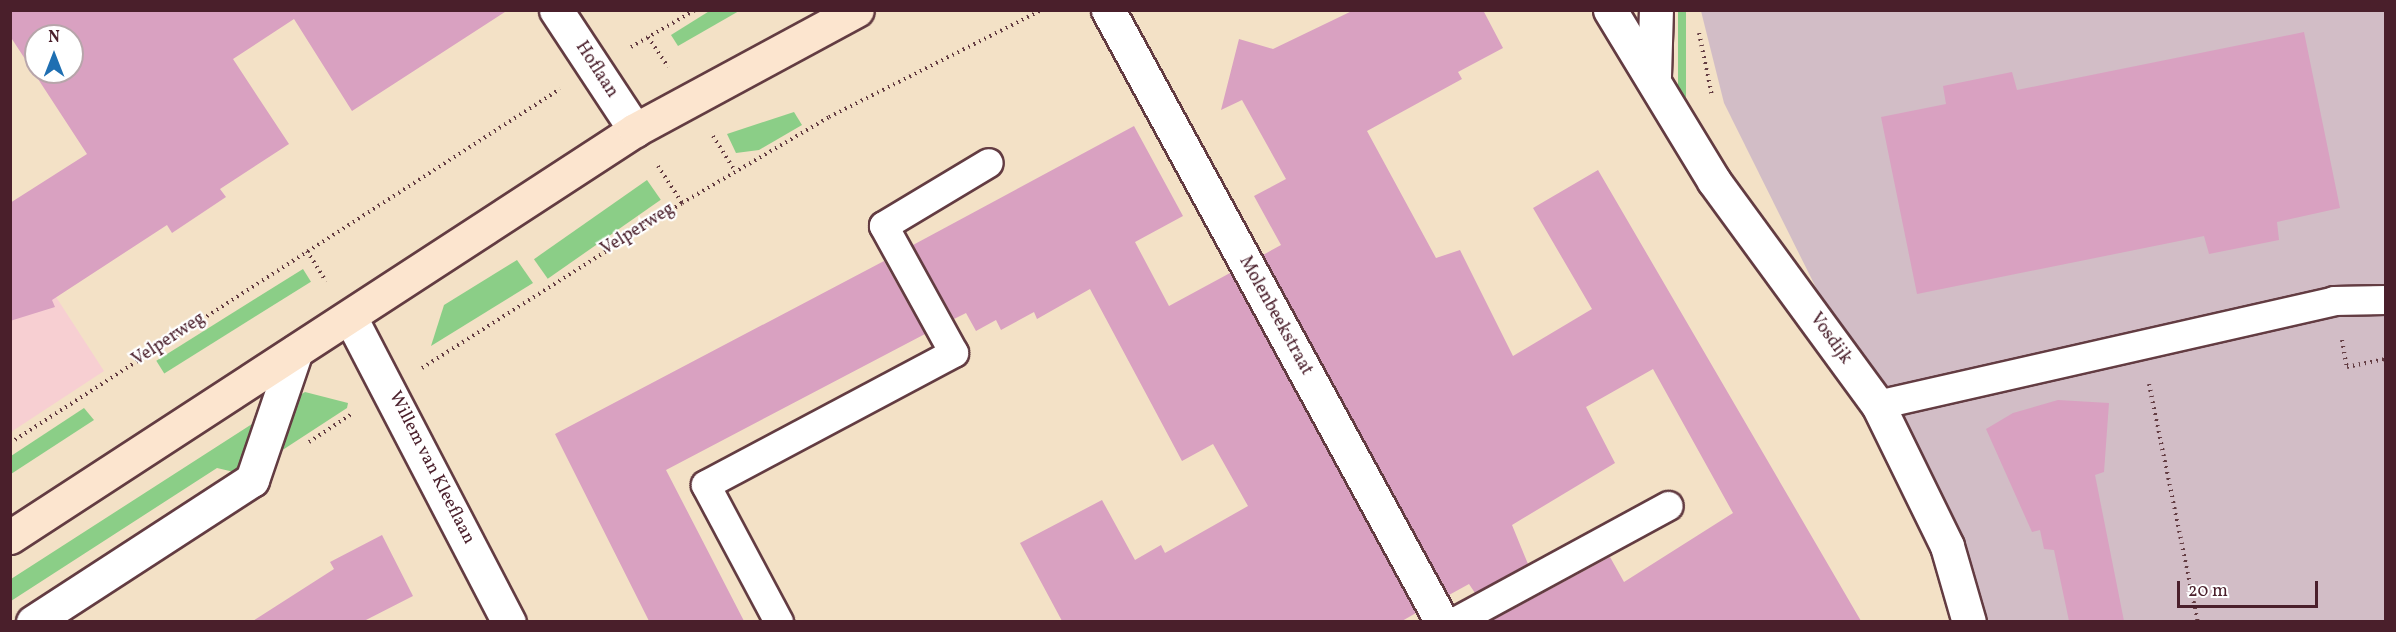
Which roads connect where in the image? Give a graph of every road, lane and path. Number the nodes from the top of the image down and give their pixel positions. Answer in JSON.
{"nodes":[{"id":1,"x":556,"y":10,"type":"edge"},
{"id":2,"x":695,"y":10,"type":"edge"},
{"id":3,"x":857,"y":10,"type":"edge"},
{"id":4,"x":1042,"y":10,"type":"edge"},
{"id":5,"x":1107,"y":10,"type":"edge"},
{"id":6,"x":1610,"y":10,"type":"edge"},
{"id":7,"x":1656,"y":10,"type":"edge"},
{"id":8,"x":595,"y":66,"type":"junction"},
{"id":9,"x":1654,"y":76,"type":"junction"},
{"id":10,"x":635,"y":130,"type":"junction"},
{"id":11,"x":988,"y":163,"type":"dead end"},
{"id":12,"x":2385,"y":300,"type":"edge"},
{"id":13,"x":2334,"y":301,"type":"junction"},
{"id":14,"x":350,"y":317,"type":"junction"},
{"id":15,"x":2141,"y":346,"type":"junction"},
{"id":16,"x":296,"y":351,"type":"junction"},
{"id":17,"x":2385,"y":359,"type":"edge"},
{"id":18,"x":391,"y":388,"type":"junction"},
{"id":19,"x":1878,"y":405,"type":"junction"},
{"id":20,"x":10,"y":443,"type":"edge"},
{"id":21,"x":252,"y":480,"type":"junction"},
{"id":22,"x":1669,"y":506,"type":"dead end"},
{"id":23,"x":10,"y":537,"type":"edge"},
{"id":24,"x":33,"y":621,"type":"edge"},
{"id":25,"x":509,"y":621,"type":"edge"},
{"id":26,"x":779,"y":621,"type":"edge"},
{"id":27,"x":1442,"y":621,"type":"edge"},
{"id":28,"x":1455,"y":621,"type":"edge"},
{"id":29,"x":1969,"y":621,"type":"edge"},
{"id":30,"x":2198,"y":621,"type":"edge"}],
"edges":[{"from":1,"to":8,"type":"street","name":"Hoflaan"},
{"from":2,"to":8,"type":"path","name":"Velperweg"},
{"from":3,"to":10,"type":"main road"},
{"from":4,"to":18,"type":"path","name":"Velperweg"},
{"from":5,"to":27,"type":"street","name":"Molenbeekstraat"},
{"from":6,"to":9,"type":"street","name":"Vosdijk"},
{"from":7,"to":9,"type":"street"},
{"from":8,"to":10,"type":"street","name":"Hoflaan"},
{"from":8,"to":20,"type":"path","name":"Velperweg"},
{"from":9,"to":19,"type":"street","name":"Vosdijk"},
{"from":10,"to":14,"type":"main road"},
{"from":11,"to":26,"type":"lane"},
{"from":12,"to":13,"type":"lane"},
{"from":13,"to":15,"type":"lane"},
{"from":13,"to":17,"type":"path"},
{"from":14,"to":16,"type":"main road"},
{"from":14,"to":18,"type":"street","name":"Willem van Kleeflaan"},
{"from":15,"to":19,"type":"lane"},
{"from":15,"to":30,"type":"path"},
{"from":16,"to":21,"type":"street"},
{"from":16,"to":23,"type":"main road"},
{"from":18,"to":21,"type":"path","name":"Velperweg"},
{"from":18,"to":25,"type":"street","name":"Willem van Kleeflaan"},
{"from":19,"to":29,"type":"street","name":"Vosdijk"},
{"from":21,"to":24,"type":"street"},
{"from":22,"to":28,"type":"lane"}]}
